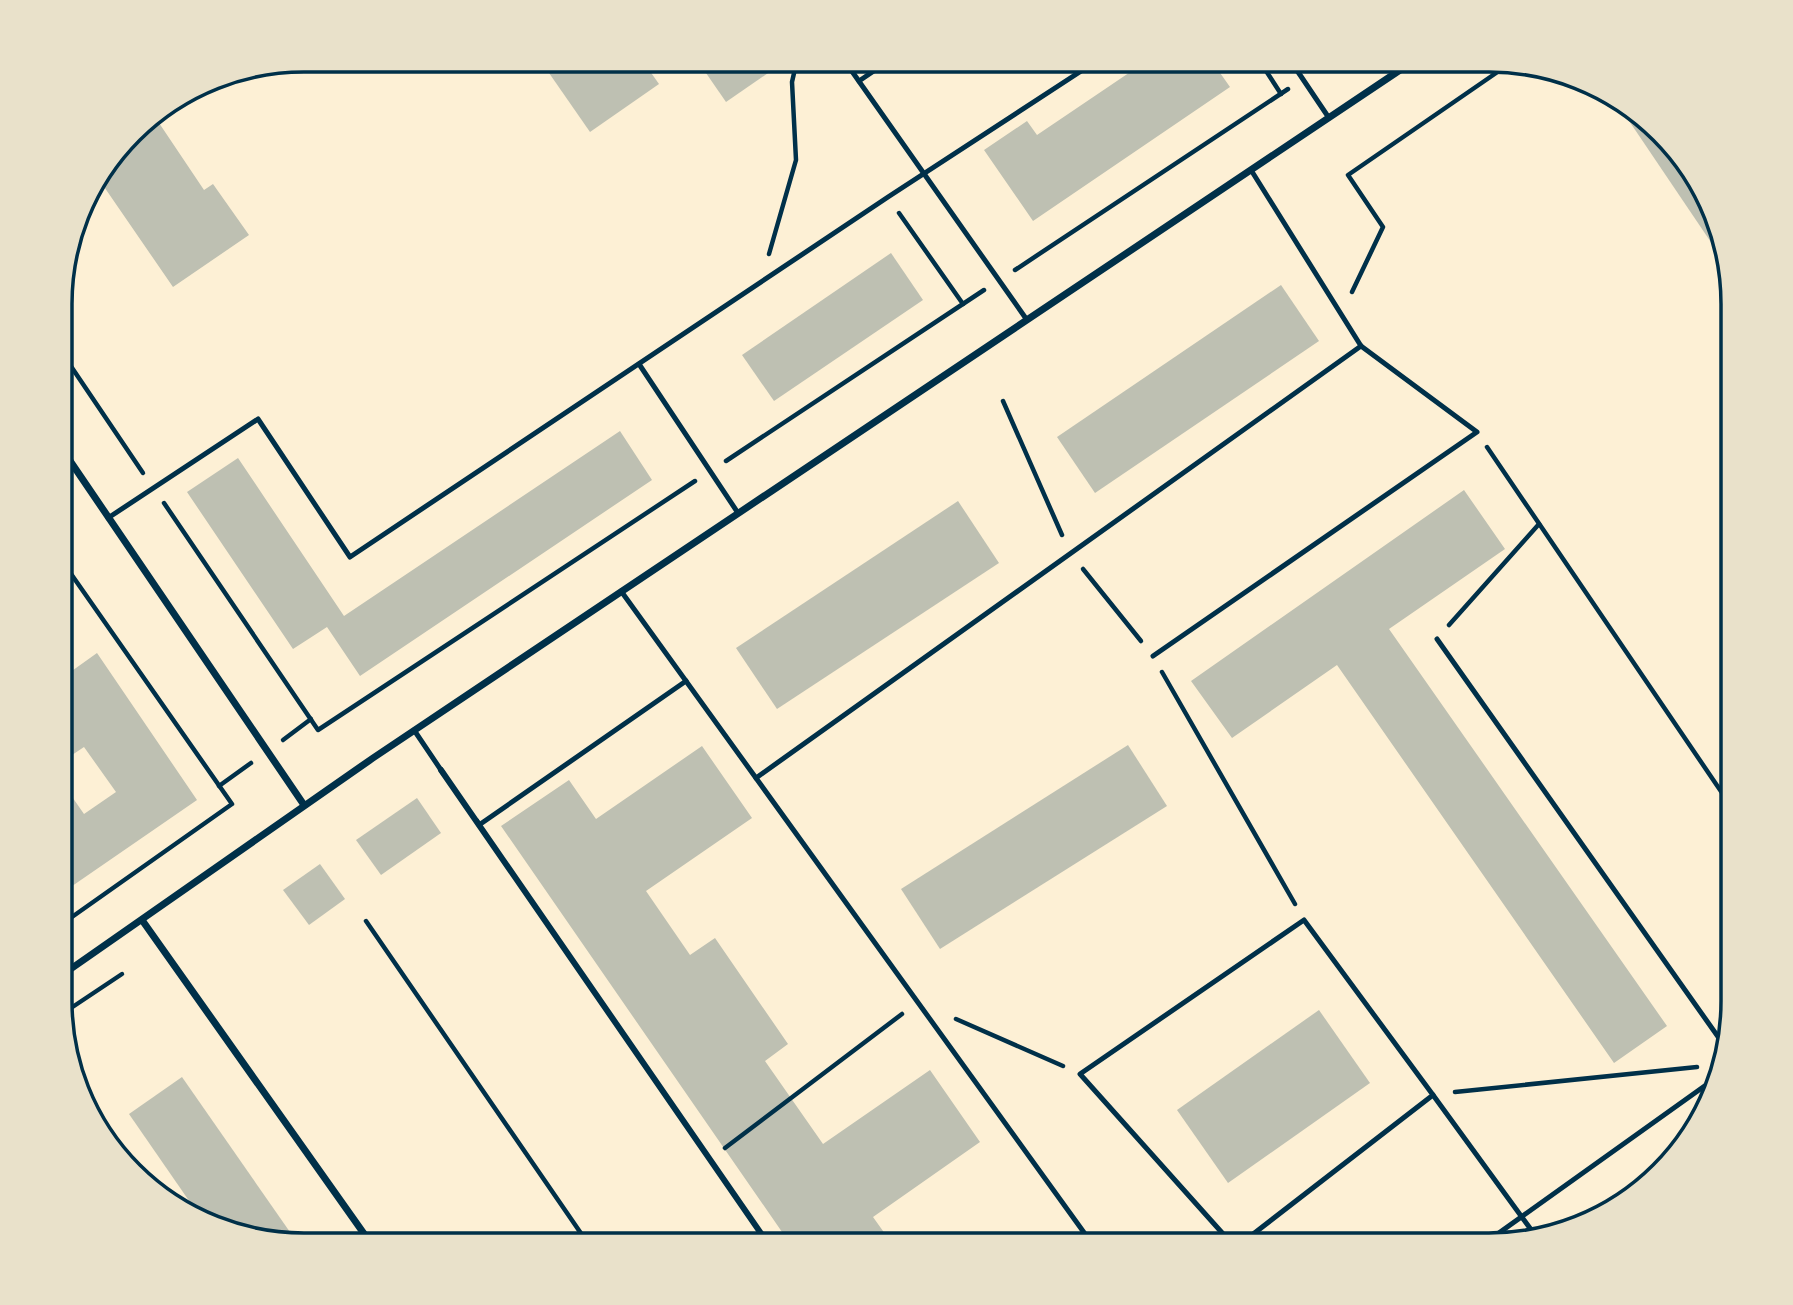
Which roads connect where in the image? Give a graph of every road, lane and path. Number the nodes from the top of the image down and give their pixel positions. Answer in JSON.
{"nodes":[{"id":1,"x":794,"y":72,"type":"edge"},
{"id":2,"x":853,"y":72,"type":"edge"},
{"id":3,"x":872,"y":72,"type":"edge"},
{"id":4,"x":1080,"y":72,"type":"edge"},
{"id":5,"x":1267,"y":72,"type":"edge"},
{"id":6,"x":1298,"y":72,"type":"edge"},
{"id":7,"x":1315,"y":72,"type":"edge"},
{"id":8,"x":1397,"y":72,"type":"edge"},
{"id":9,"x":1497,"y":72,"type":"edge"},
{"id":10,"x":1303,"y":80,"type":"junction"},
{"id":11,"x":859,"y":81,"type":"junction"},
{"id":12,"x":1281,"y":94,"type":"junction"},
{"id":13,"x":1329,"y":118,"type":"junction"},
{"id":14,"x":1251,"y":170,"type":"junction"},
{"id":15,"x":924,"y":173,"type":"junction"},
{"id":16,"x":888,"y":197,"type":"junction"},
{"id":17,"x":999,"y":280,"type":"junction"},
{"id":18,"x":763,"y":281,"type":"junction"},
{"id":19,"x":962,"y":304,"type":"junction"},
{"id":20,"x":1341,"y":314,"type":"junction"},
{"id":21,"x":1027,"y":320,"type":"junction"},
{"id":22,"x":1362,"y":345,"type":"junction"},
{"id":23,"x":639,"y":364,"type":"junction"},
{"id":24,"x":72,"y":368,"type":"edge"},
{"id":25,"x":1477,"y":432,"type":"junction"},
{"id":26,"x":72,"y":464,"type":"edge"},
{"id":27,"x":710,"y":471,"type":"junction"},
{"id":28,"x":154,"y":488,"type":"junction"},
{"id":29,"x":738,"y":513,"type":"junction"},
{"id":30,"x":108,"y":518,"type":"junction"},
{"id":31,"x":1539,"y":524,"type":"junction"},
{"id":32,"x":72,"y":575,"type":"edge"},
{"id":33,"x":621,"y":591,"type":"junction"},
{"id":34,"x":1437,"y":639,"type":"joint"},
{"id":35,"x":1153,"y":656,"type":"dead end"},
{"id":36,"x":686,"y":681,"type":"junction"},
{"id":37,"x":414,"y":730,"type":"junction"},
{"id":38,"x":441,"y":770,"type":"dead end"},
{"id":39,"x":756,"y":778,"type":"junction"},
{"id":40,"x":1721,"y":791,"type":"edge"},
{"id":41,"x":304,"y":805,"type":"junction"},
{"id":42,"x":479,"y":825,"type":"junction"},
{"id":43,"x":72,"y":916,"type":"edge"},
{"id":44,"x":142,"y":920,"type":"junction"},
{"id":45,"x":366,"y":921,"type":"dead end"},
{"id":46,"x":72,"y":968,"type":"edge"},
{"id":47,"x":122,"y":974,"type":"dead end"},
{"id":48,"x":918,"y":1002,"type":"junction"},
{"id":49,"x":72,"y":1007,"type":"edge"},
{"id":50,"x":956,"y":1019,"type":"dead end"},
{"id":51,"x":1718,"y":1037,"type":"edge"},
{"id":52,"x":1708,"y":1066,"type":"dead end"},
{"id":53,"x":1080,"y":1074,"type":"junction"},
{"id":54,"x":1705,"y":1085,"type":"edge"},
{"id":55,"x":1433,"y":1095,"type":"junction"},
{"id":56,"x":710,"y":1159,"type":"junction"},
{"id":57,"x":1522,"y":1217,"type":"junction"},
{"id":58,"x":1530,"y":1229,"type":"edge"},
{"id":59,"x":1500,"y":1232,"type":"edge"},
{"id":60,"x":364,"y":1233,"type":"edge"},
{"id":61,"x":581,"y":1233,"type":"edge"},
{"id":62,"x":761,"y":1233,"type":"edge"},
{"id":63,"x":1084,"y":1233,"type":"edge"},
{"id":64,"x":1222,"y":1233,"type":"edge"},
{"id":65,"x":1255,"y":1233,"type":"edge"}],
"edges":[{"from":1,"to":18,"type":"path"},
{"from":2,"to":11,"type":"lane"},
{"from":3,"to":11,"type":"lane"},
{"from":4,"to":15,"type":"lane"},
{"from":5,"to":12,"type":"path"},
{"from":6,"to":10,"type":"lane"},
{"from":7,"to":10,"type":"path"},
{"from":8,"to":13,"type":"street"},
{"from":9,"to":20,"type":"path"},
{"from":10,"to":12,"type":"path"},
{"from":10,"to":13,"type":"lane"},
{"from":11,"to":15,"type":"lane"},
{"from":12,"to":17,"type":"path"},
{"from":13,"to":14,"type":"street"},
{"from":14,"to":20,"type":"lane"},
{"from":14,"to":21,"type":"street"},
{"from":15,"to":16,"type":"lane"},
{"from":15,"to":17,"type":"lane"},
{"from":16,"to":18,"type":"lane"},
{"from":16,"to":19,"type":"path"},
{"from":17,"to":19,"type":"path"},
{"from":17,"to":21,"type":"lane"},
{"from":18,"to":23,"type":"lane"},
{"from":19,"to":27,"type":"path"},
{"from":20,"to":22,"type":"lane"},
{"from":21,"to":29,"type":"street"},
{"from":22,"to":25,"type":"lane"},
{"from":22,"to":39,"type":"lane"},
{"from":23,"to":27,"type":"lane"},
{"from":23,"to":28,"type":"lane"},
{"from":24,"to":28,"type":"path"},
{"from":25,"to":31,"type":"path"},
{"from":25,"to":35,"type":"lane"},
{"from":26,"to":30,"type":"street"},
{"from":27,"to":28,"type":"path"},
{"from":27,"to":29,"type":"lane"},
{"from":28,"to":30,"type":"lane"},
{"from":29,"to":33,"type":"street"},
{"from":30,"to":41,"type":"street"},
{"from":31,"to":34,"type":"path"},
{"from":31,"to":40,"type":"path"},
{"from":32,"to":43,"type":"path"},
{"from":33,"to":36,"type":"lane"},
{"from":33,"to":37,"type":"street"},
{"from":34,"to":51,"type":"lane"},
{"from":36,"to":39,"type":"lane"},
{"from":36,"to":42,"type":"lane"},
{"from":37,"to":41,"type":"street"},
{"from":37,"to":42,"type":"lane"},
{"from":38,"to":42,"type":"street"},
{"from":39,"to":48,"type":"lane"},
{"from":41,"to":44,"type":"street"},
{"from":42,"to":56,"type":"street"},
{"from":44,"to":46,"type":"street"},
{"from":44,"to":60,"type":"street"},
{"from":45,"to":61,"type":"path"},
{"from":47,"to":49,"type":"path"},
{"from":48,"to":56,"type":"path"},
{"from":48,"to":63,"type":"lane"},
{"from":50,"to":53,"type":"path"},
{"from":52,"to":55,"type":"path"},
{"from":53,"to":55,"type":"lane"},
{"from":53,"to":64,"type":"lane"},
{"from":54,"to":57,"type":"lane"},
{"from":55,"to":57,"type":"lane"},
{"from":55,"to":65,"type":"lane"},
{"from":56,"to":62,"type":"street"},
{"from":57,"to":58,"type":"lane"},
{"from":57,"to":59,"type":"lane"}]}
